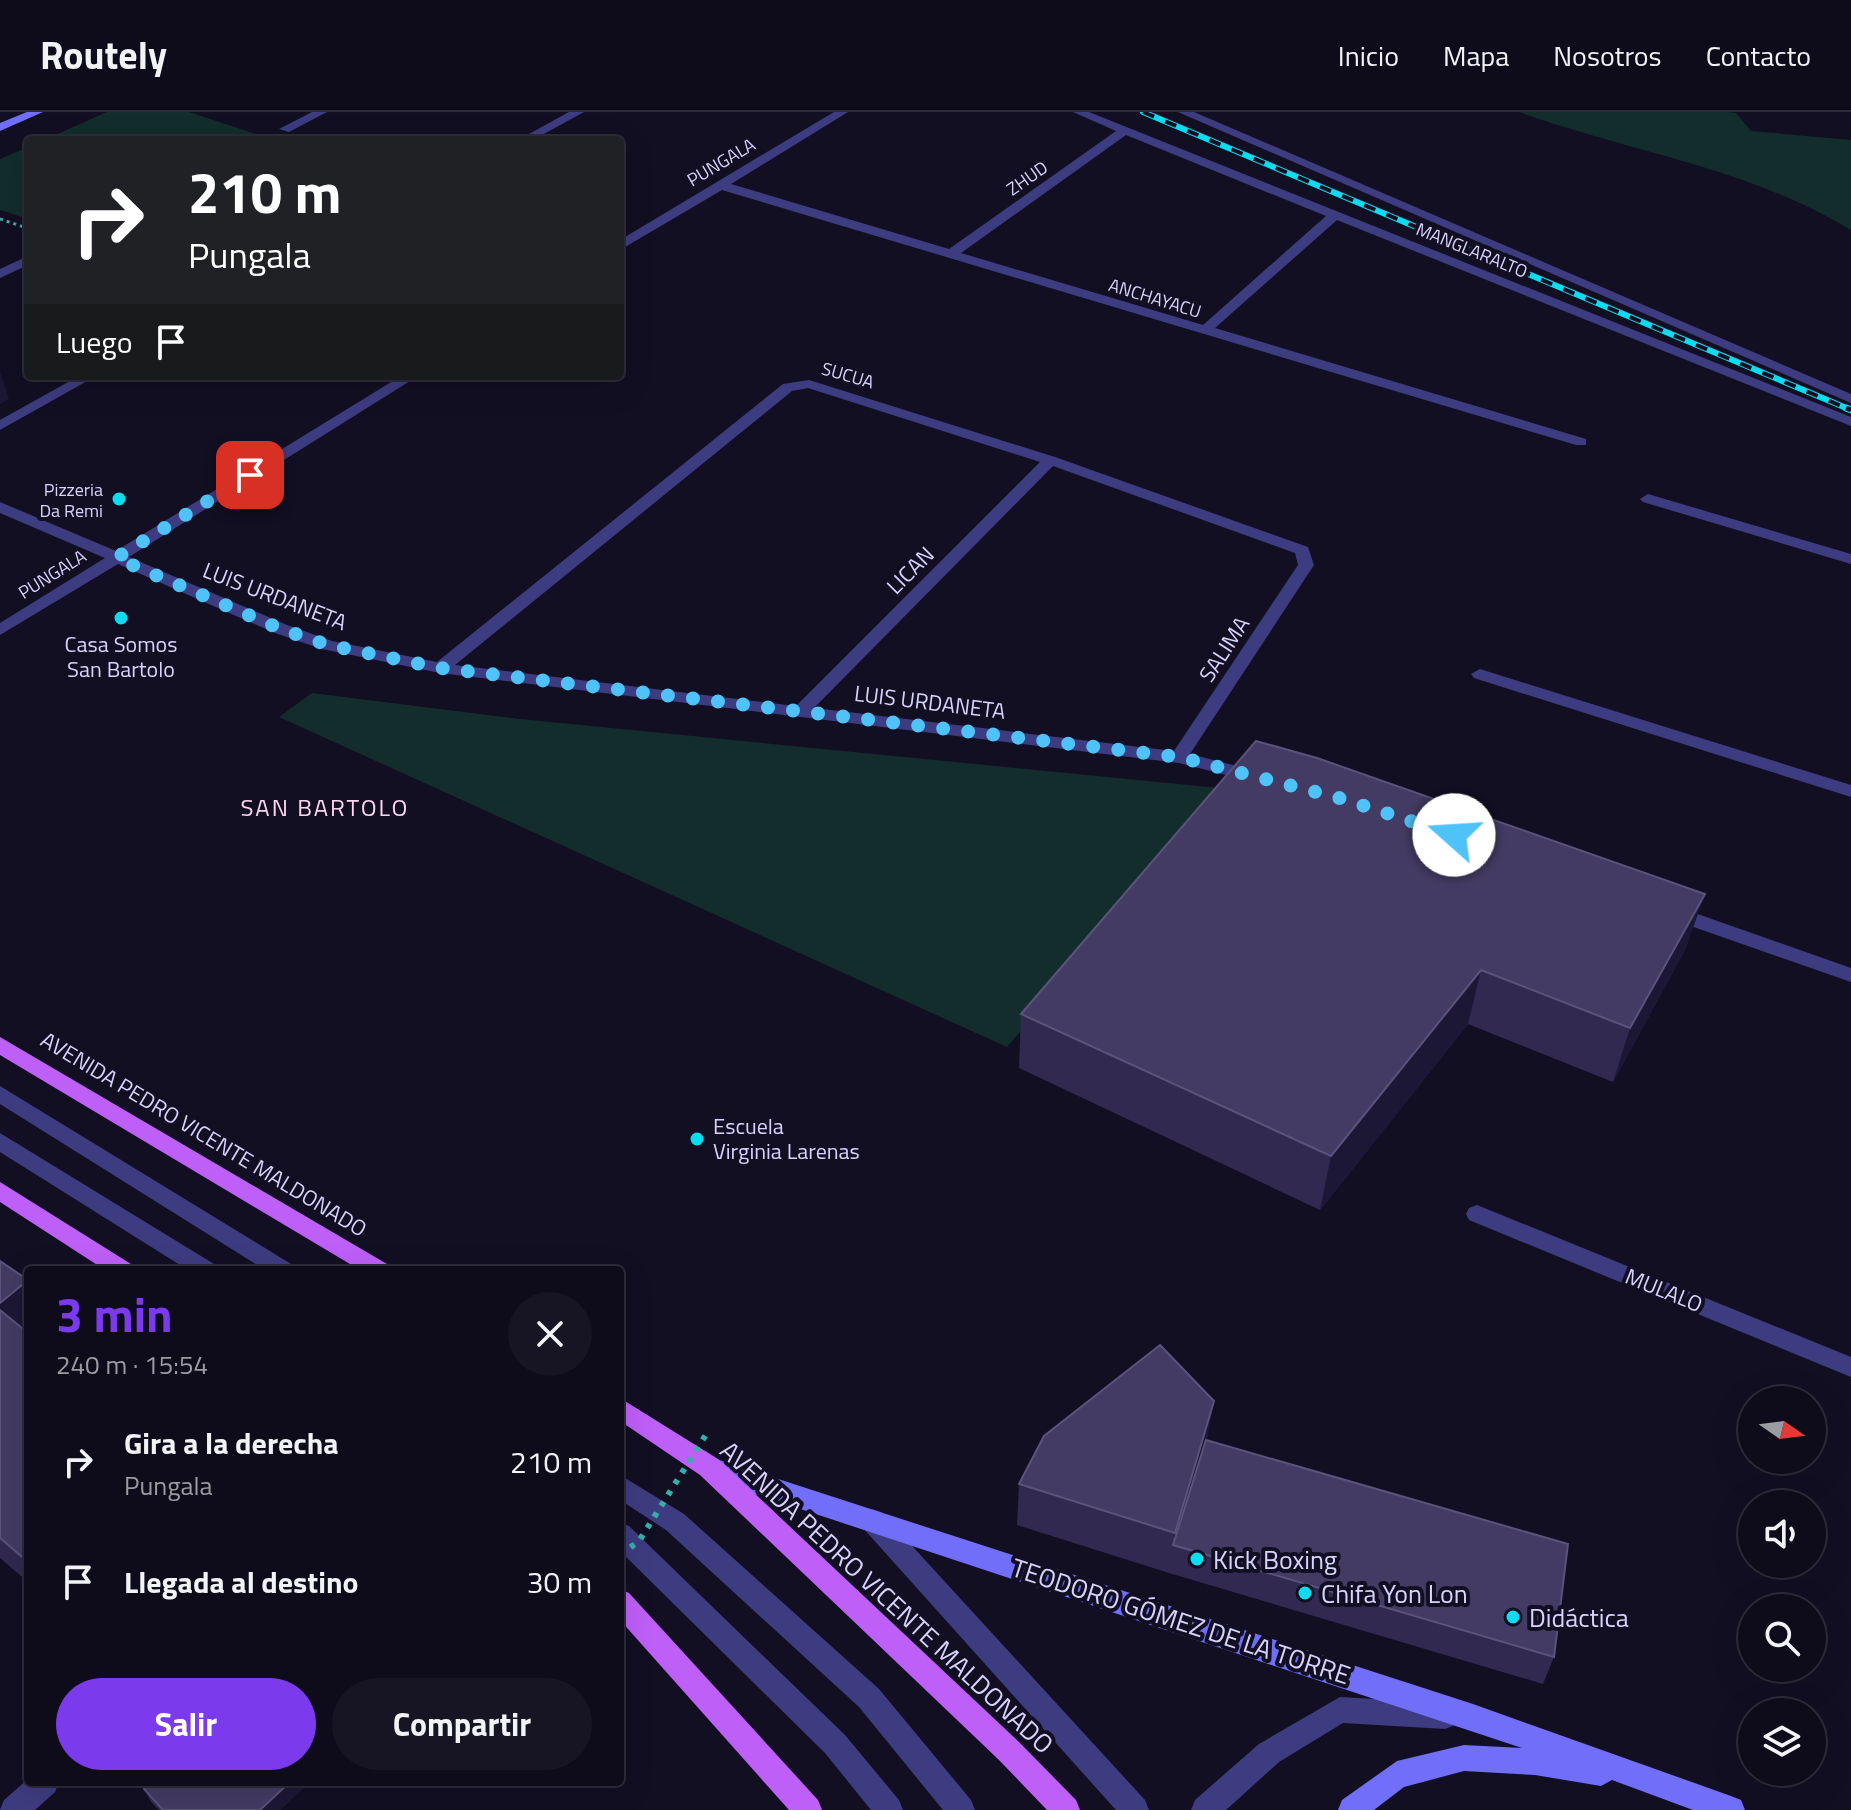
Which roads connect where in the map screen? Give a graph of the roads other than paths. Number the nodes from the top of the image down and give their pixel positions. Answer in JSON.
{"nodes":[{"id":1,"x":37,"y":112,"type":"edge"},
{"id":2,"x":321,"y":112,"type":"edge"},
{"id":3,"x":578,"y":112,"type":"edge"},
{"id":4,"x":819,"y":112,"type":"edge"},
{"id":5,"x":1079,"y":112,"type":"edge"},
{"id":6,"x":1184,"y":112,"type":"edge"},
{"id":7,"x":838,"y":114,"type":"edge"},
{"id":8,"x":0,"y":127,"type":"edge"},
{"id":9,"x":285,"y":129,"type":"dead end"},
{"id":10,"x":1125,"y":130,"type":"junction"},
{"id":11,"x":532,"y":136,"type":"edge"},
{"id":12,"x":720,"y":185,"type":"junction"},
{"id":13,"x":1335,"y":215,"type":"junction"},
{"id":14,"x":624,"y":244,"type":"edge"},
{"id":15,"x":951,"y":254,"type":"junction"},
{"id":16,"x":24,"y":262,"type":"edge"},
{"id":17,"x":0,"y":274,"type":"edge"},
{"id":18,"x":1204,"y":331,"type":"junction"},
{"id":19,"x":82,"y":380,"type":"edge"},
{"id":20,"x":405,"y":380,"type":"edge"},
{"id":21,"x":1851,"y":399,"type":"edge"},
{"id":22,"x":1851,"y":422,"type":"edge"},
{"id":23,"x":0,"y":426,"type":"edge"},
{"id":24,"x":1581,"y":442,"type":"dead end"},
{"id":25,"x":1050,"y":460,"type":"junction"},
{"id":26,"x":1648,"y":499,"type":"dead end"},
{"id":27,"x":0,"y":507,"type":"edge"},
{"id":28,"x":116,"y":558,"type":"junction"},
{"id":29,"x":1851,"y":559,"type":"edge"},
{"id":30,"x":1306,"y":565,"type":"joint"},
{"id":31,"x":0,"y":630,"type":"edge"},
{"id":32,"x":440,"y":668,"type":"junction"},
{"id":33,"x":1480,"y":674,"type":"dead end"},
{"id":34,"x":802,"y":710,"type":"junction"},
{"id":35,"x":1179,"y":757,"type":"junction"},
{"id":36,"x":1283,"y":784,"type":"edge"},
{"id":37,"x":1851,"y":791,"type":"edge"},
{"id":38,"x":1660,"y":908,"type":"edge"},
{"id":39,"x":1851,"y":975,"type":"edge"},
{"id":40,"x":0,"y":1045,"type":"edge"},
{"id":41,"x":0,"y":1094,"type":"edge"},
{"id":42,"x":0,"y":1141,"type":"edge"},
{"id":43,"x":0,"y":1191,"type":"edge"},
{"id":44,"x":1477,"y":1214,"type":"dead end"},
{"id":45,"x":117,"y":1266,"type":"edge"},
{"id":46,"x":200,"y":1266,"type":"edge"},
{"id":47,"x":277,"y":1266,"type":"edge"},
{"id":48,"x":372,"y":1266,"type":"edge"},
{"id":49,"x":1851,"y":1367,"type":"edge"},
{"id":50,"x":624,"y":1411,"type":"edge"},
{"id":51,"x":709,"y":1467,"type":"junction"},
{"id":52,"x":624,"y":1489,"type":"edge"},
{"id":53,"x":872,"y":1520,"type":"junction"},
{"id":54,"x":624,"y":1538,"type":"edge"},
{"id":55,"x":624,"y":1605,"type":"edge"},
{"id":56,"x":1473,"y":1717,"type":"junction"},
{"id":57,"x":1651,"y":1781,"type":"junction"},
{"id":58,"x":41,"y":1786,"type":"edge"},
{"id":59,"x":14,"y":1810,"type":"edge"},
{"id":60,"x":808,"y":1810,"type":"edge"},
{"id":61,"x":889,"y":1810,"type":"edge"},
{"id":62,"x":961,"y":1810,"type":"edge"},
{"id":63,"x":1066,"y":1810,"type":"edge"},
{"id":64,"x":1135,"y":1810,"type":"edge"},
{"id":65,"x":1205,"y":1810,"type":"edge"},
{"id":66,"x":1352,"y":1810,"type":"edge"},
{"id":67,"x":1731,"y":1810,"type":"edge"}],
"edges":[{"from":1,"to":8,"type":"street"},
{"from":2,"to":9,"type":"street"},
{"from":3,"to":11,"type":"street"},
{"from":4,"to":7,"type":"street"},
{"from":5,"to":10,"type":"street","name":"MANGLARALTO"},
{"from":6,"to":21,"type":"street","name":"MANGLARALTO"},
{"from":7,"to":12,"type":"street","name":"PUNGALA"},
{"from":10,"to":13,"type":"street","name":"MANGLARALTO"},
{"from":10,"to":15,"type":"street","name":"ZHUD"},
{"from":12,"to":14,"type":"street","name":"PUNGALA"},
{"from":12,"to":15,"type":"street","name":"ANCHAYACU"},
{"from":13,"to":18,"type":"street"},
{"from":13,"to":22,"type":"street","name":"MANGLARALTO"},
{"from":15,"to":18,"type":"street","name":"ANCHAYACU"},
{"from":16,"to":17,"type":"street"},
{"from":18,"to":24,"type":"street","name":"ANCHAYACU"},
{"from":19,"to":23,"type":"street"},
{"from":20,"to":28,"type":"street","name":"PUNGALA"},
{"from":25,"to":30,"type":"street","name":"SUCUA"},
{"from":25,"to":32,"type":"street","name":"SUCUA"},
{"from":25,"to":34,"type":"street","name":"LICAN"},
{"from":26,"to":29,"type":"street"},
{"from":27,"to":28,"type":"street","name":"LUIS URDANETA"},
{"from":28,"to":31,"type":"street","name":"PUNGALA"},
{"from":28,"to":32,"type":"street","name":"LUIS URDANETA"},
{"from":30,"to":35,"type":"street","name":"SALIMA"},
{"from":32,"to":34,"type":"street","name":"LUIS URDANETA"},
{"from":33,"to":37,"type":"street"},
{"from":34,"to":35,"type":"street","name":"LUIS URDANETA"},
{"from":35,"to":36,"type":"street","name":"LUIS URDANETA"},
{"from":38,"to":39,"type":"street"},
{"from":40,"to":48,"type":"main road","name":"AVENIDA PEDRO VICENTE MALDONADO"},
{"from":41,"to":47,"type":"street"},
{"from":42,"to":46,"type":"street"},
{"from":43,"to":45,"type":"main road"},
{"from":44,"to":49,"type":"street","name":"MULALO"},
{"from":50,"to":51,"type":"main road","name":"AVENIDA PEDRO VICENTE MALDONADO"},
{"from":51,"to":53,"type":"street","name":"TEODORO GÓMEZ DE LA TORRE"},
{"from":51,"to":63,"type":"main road","name":"AVENIDA PEDRO VICENTE MALDONADO"},
{"from":52,"to":62,"type":"street"},
{"from":53,"to":56,"type":"street","name":"TEODORO GÓMEZ DE LA TORRE"},
{"from":53,"to":64,"type":"street"},
{"from":54,"to":61,"type":"street"},
{"from":55,"to":60,"type":"main road"},
{"from":56,"to":57,"type":"street","name":"TEODORO GÓMEZ DE LA TORRE"},
{"from":56,"to":65,"type":"street"},
{"from":57,"to":66,"type":"street","name":"TEODORO GÓMEZ DE LA TORRE"},
{"from":57,"to":67,"type":"street","name":"TEODORO GÓMEZ DE LA TORRE"},
{"from":58,"to":59,"type":"street"}]}
